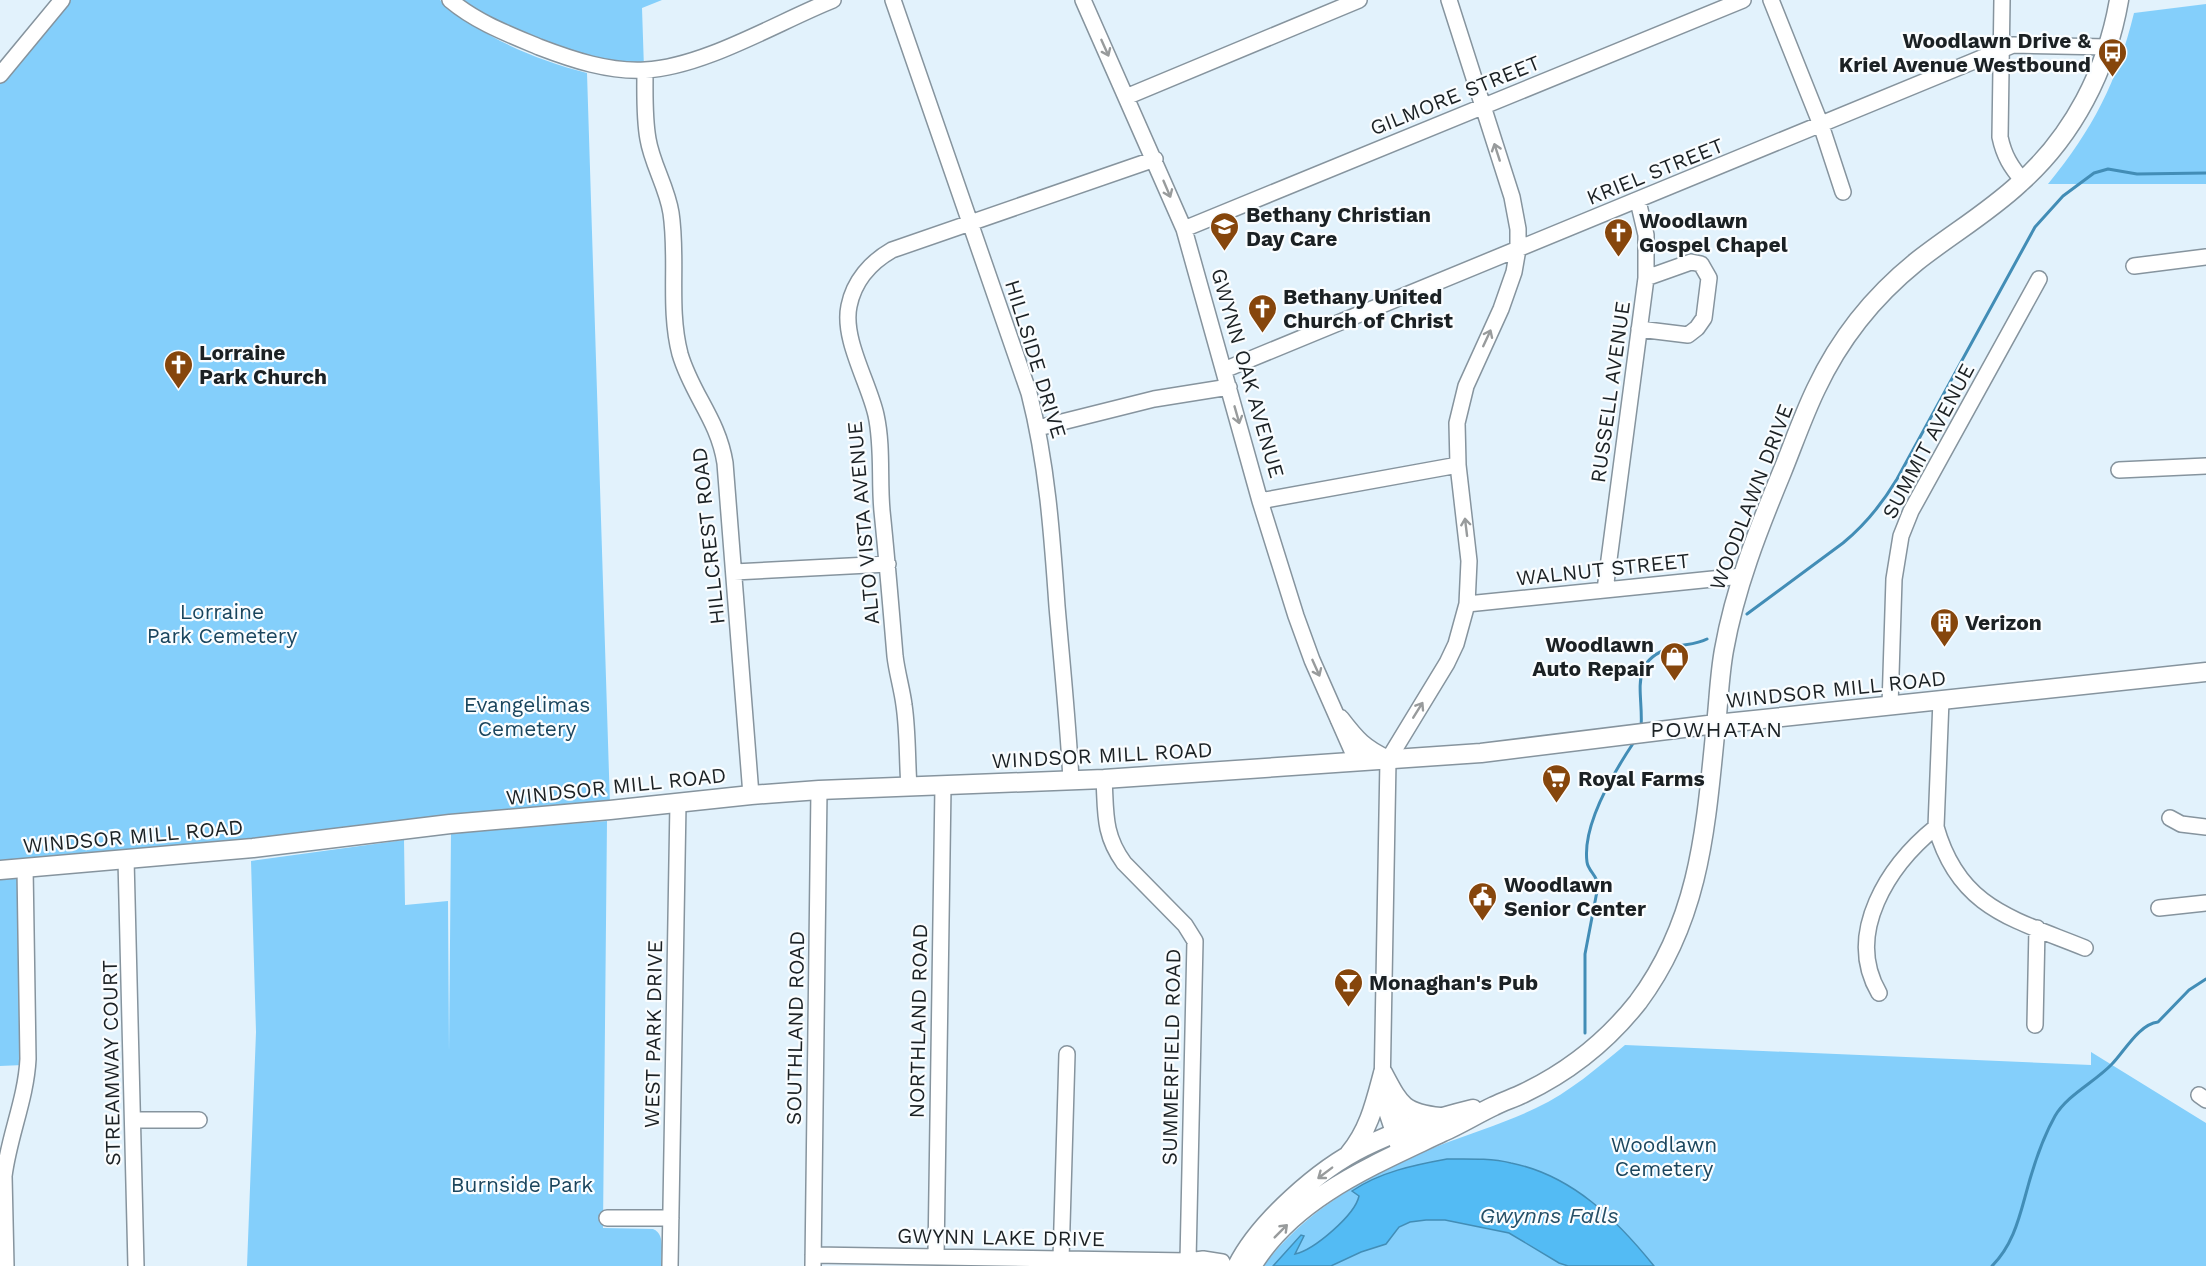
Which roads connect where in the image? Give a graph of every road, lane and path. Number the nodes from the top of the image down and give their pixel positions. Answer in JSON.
{"nodes":[{"id":1,"x":62,"y":0,"type":"edge"},
{"id":2,"x":450,"y":0,"type":"edge"},
{"id":3,"x":834,"y":0,"type":"edge"},
{"id":4,"x":893,"y":0,"type":"edge"},
{"id":5,"x":1083,"y":0,"type":"edge"},
{"id":6,"x":1359,"y":0,"type":"edge"},
{"id":7,"x":1449,"y":0,"type":"edge"},
{"id":8,"x":1743,"y":0,"type":"edge"},
{"id":9,"x":1771,"y":0,"type":"edge"},
{"id":10,"x":2002,"y":0,"type":"edge"},
{"id":11,"x":2119,"y":0,"type":"edge"},
{"id":12,"x":2108,"y":47,"type":"junction"},
{"id":13,"x":2001,"y":50,"type":"junction"},
{"id":14,"x":645,"y":70,"type":"junction"},
{"id":15,"x":0,"y":75,"type":"edge"},
{"id":16,"x":1126,"y":97,"type":"junction"},
{"id":17,"x":1482,"y":106,"type":"junction"},
{"id":18,"x":1821,"y":125,"type":"junction"},
{"id":19,"x":1155,"y":159,"type":"junction"},
{"id":20,"x":2023,"y":181,"type":"junction"},
{"id":21,"x":1843,"y":192,"type":"dead end"},
{"id":22,"x":1638,"y":201,"type":"junction"},
{"id":23,"x":969,"y":222,"type":"junction"},
{"id":24,"x":1184,"y":229,"type":"junction"},
{"id":25,"x":1518,"y":249,"type":"junction"},
{"id":26,"x":2206,"y":257,"type":"edge"},
{"id":27,"x":2134,"y":266,"type":"dead end"},
{"id":28,"x":1646,"y":278,"type":"junction"},
{"id":29,"x":2039,"y":279,"type":"dead end"},
{"id":30,"x":1639,"y":329,"type":"junction"},
{"id":31,"x":1224,"y":370,"type":"junction"},
{"id":32,"x":1229,"y":387,"type":"junction"},
{"id":33,"x":1038,"y":428,"type":"junction"},
{"id":34,"x":1458,"y":465,"type":"junction"},
{"id":35,"x":2206,"y":466,"type":"edge"},
{"id":36,"x":2119,"y":470,"type":"dead end"},
{"id":37,"x":1260,"y":501,"type":"junction"},
{"id":38,"x":888,"y":564,"type":"junction"},
{"id":39,"x":734,"y":572,"type":"junction"},
{"id":40,"x":1742,"y":576,"type":"junction"},
{"id":41,"x":1605,"y":590,"type":"junction"},
{"id":42,"x":1467,"y":604,"type":"junction"},
{"id":43,"x":2206,"y":672,"type":"edge"},
{"id":44,"x":1941,"y":700,"type":"junction"},
{"id":45,"x":1890,"y":706,"type":"junction"},
{"id":46,"x":1340,"y":719,"type":"junction"},
{"id":47,"x":1716,"y":724,"type":"junction"},
{"id":48,"x":1388,"y":760,"type":"junction"},
{"id":49,"x":1357,"y":762,"type":"junction"},
{"id":50,"x":1104,"y":779,"type":"junction"},
{"id":51,"x":1071,"y":780,"type":"junction"},
{"id":52,"x":943,"y":786,"type":"junction"},
{"id":53,"x":909,"y":787,"type":"junction"},
{"id":54,"x":819,"y":790,"type":"junction"},
{"id":55,"x":752,"y":795,"type":"junction"},
{"id":56,"x":678,"y":803,"type":"junction"},
{"id":57,"x":2170,"y":818,"type":"dead end"},
{"id":58,"x":1936,"y":826,"type":"junction"},
{"id":59,"x":2206,"y":827,"type":"edge"},
{"id":60,"x":126,"y":859,"type":"junction"},
{"id":61,"x":26,"y":867,"type":"junction"},
{"id":62,"x":0,"y":870,"type":"edge"},
{"id":63,"x":2206,"y":903,"type":"edge"},
{"id":64,"x":2159,"y":908,"type":"dead end"},
{"id":65,"x":2037,"y":928,"type":"junction"},
{"id":66,"x":2085,"y":948,"type":"dead end"},
{"id":67,"x":1880,"y":993,"type":"dead end"},
{"id":68,"x":2035,"y":1025,"type":"dead end"},
{"id":69,"x":1067,"y":1054,"type":"dead end"},
{"id":70,"x":1383,"y":1073,"type":"junction"},
{"id":71,"x":1493,"y":1106,"type":"junction"},
{"id":72,"x":1442,"y":1117,"type":"junction"},
{"id":73,"x":133,"y":1120,"type":"junction"},
{"id":74,"x":199,"y":1120,"type":"dead end"},
{"id":75,"x":1402,"y":1141,"type":"junction"},
{"id":76,"x":1346,"y":1158,"type":"junction"},
{"id":77,"x":607,"y":1218,"type":"dead end"},
{"id":78,"x":671,"y":1218,"type":"junction"},
{"id":79,"x":936,"y":1256,"type":"junction"},
{"id":80,"x":1061,"y":1259,"type":"junction"},
{"id":81,"x":813,"y":1261,"type":"edge"},
{"id":82,"x":1191,"y":1263,"type":"edge"},
{"id":83,"x":6,"y":1266,"type":"edge"},
{"id":84,"x":136,"y":1266,"type":"edge"},
{"id":85,"x":670,"y":1266,"type":"edge"},
{"id":86,"x":1224,"y":1266,"type":"edge"},
{"id":87,"x":1237,"y":1266,"type":"edge"},
{"id":88,"x":1252,"y":1266,"type":"edge"}],
"edges":[{"from":1,"to":15,"type":"street"},
{"from":2,"to":14,"type":"street"},
{"from":3,"to":14,"type":"street"},
{"from":4,"to":23,"type":"street","name":"HILLSIDE DRIVE"},
{"from":5,"to":16,"type":"street","name":"GWYNN OAK AVENUE","one_way":true},
{"from":6,"to":16,"type":"street"},
{"from":7,"to":17,"type":"street"},
{"from":8,"to":17,"type":"street","name":"GILMORE STREET"},
{"from":9,"to":18,"type":"street"},
{"from":10,"to":13,"type":"street"},
{"from":11,"to":12,"type":"main road","name":"WOODLAWN DRIVE"},
{"from":12,"to":13,"type":"street","name":"KRIEL STREET"},
{"from":12,"to":20,"type":"main road","name":"WOODLAWN DRIVE"},
{"from":13,"to":18,"type":"street","name":"KRIEL STREET"},
{"from":13,"to":20,"type":"street"},
{"from":14,"to":39,"type":"street","name":"HILLCREST ROAD"},
{"from":16,"to":19,"type":"street","name":"GWYNN OAK AVENUE"},
{"from":17,"to":24,"type":"street","name":"GILMORE STREET"},
{"from":25,"to":17,"type":"street","one_way":true},
{"from":18,"to":21,"type":"street"},
{"from":18,"to":22,"type":"street","name":"KRIEL STREET"},
{"from":19,"to":23,"type":"street","name":"ALTO VISTA AVENUE"},
{"from":19,"to":24,"type":"street","name":"GWYNN OAK AVENUE","one_way":true},
{"from":20,"to":40,"type":"main road","name":"WOODLAWN DRIVE"},
{"from":22,"to":25,"type":"street","name":"KRIEL STREET"},
{"from":22,"to":28,"type":"street","name":"RUSSELL AVENUE"},
{"from":23,"to":33,"type":"street","name":"HILLSIDE DRIVE"},
{"from":23,"to":38,"type":"street","name":"ALTO VISTA AVENUE"},
{"from":24,"to":31,"type":"street","name":"GWYNN OAK AVENUE"},
{"from":25,"to":31,"type":"street","name":"KRIEL STREET"},
{"from":34,"to":25,"type":"street","one_way":true},
{"from":26,"to":27,"type":"street"},
{"from":28,"to":30,"type":"street","name":"RUSSELL AVENUE"},
{"from":28,"to":30,"type":"street"},
{"from":29,"to":45,"type":"street","name":"SUMMIT AVENUE"},
{"from":30,"to":41,"type":"street","name":"RUSSELL AVENUE"},
{"from":31,"to":32,"type":"street","name":"GWYNN OAK AVENUE"},
{"from":32,"to":33,"type":"street"},
{"from":32,"to":37,"type":"street","name":"GWYNN OAK AVENUE","one_way":true},
{"from":33,"to":51,"type":"street","name":"HILLSIDE DRIVE"},
{"from":34,"to":37,"type":"street"},
{"from":42,"to":34,"type":"street","one_way":true},
{"from":35,"to":36,"type":"street"},
{"from":37,"to":46,"type":"street","name":"GWYNN OAK AVENUE","one_way":true},
{"from":38,"to":39,"type":"street"},
{"from":38,"to":53,"type":"street","name":"ALTO VISTA AVENUE"},
{"from":39,"to":55,"type":"street","name":"HILLCREST ROAD"},
{"from":40,"to":41,"type":"street","name":"WALNUT STREET"},
{"from":40,"to":47,"type":"main road","name":"WOODLAWN DRIVE"},
{"from":41,"to":42,"type":"street","name":"WALNUT STREET"},
{"from":48,"to":42,"type":"street","one_way":true},
{"from":43,"to":44,"type":"main road","name":"WINDSOR MILL ROAD"},
{"from":44,"to":45,"type":"main road","name":"WINDSOR MILL ROAD"},
{"from":44,"to":58,"type":"street"},
{"from":45,"to":47,"type":"main road","name":"WINDSOR MILL ROAD"},
{"from":46,"to":48,"type":"main road"},
{"from":46,"to":49,"type":"street","name":"GWYNN OAK AVENUE"},
{"from":47,"to":48,"type":"main road","name":"WINDSOR MILL ROAD"},
{"from":47,"to":71,"type":"main road","name":"WOODLAWN DRIVE"},
{"from":48,"to":49,"type":"main road","name":"WINDSOR MILL ROAD"},
{"from":48,"to":70,"type":"street"},
{"from":49,"to":50,"type":"main road","name":"WINDSOR MILL ROAD"},
{"from":50,"to":51,"type":"main road","name":"WINDSOR MILL ROAD"},
{"from":50,"to":82,"type":"street","name":"SUMMERFIELD ROAD"},
{"from":51,"to":52,"type":"main road","name":"WINDSOR MILL ROAD"},
{"from":52,"to":53,"type":"main road","name":"WINDSOR MILL ROAD"},
{"from":52,"to":79,"type":"street","name":"NORTHLAND ROAD"},
{"from":53,"to":54,"type":"main road","name":"WINDSOR MILL ROAD"},
{"from":54,"to":55,"type":"main road","name":"WINDSOR MILL ROAD"},
{"from":54,"to":81,"type":"street","name":"SOUTHLAND ROAD"},
{"from":55,"to":56,"type":"main road","name":"WINDSOR MILL ROAD"},
{"from":56,"to":60,"type":"main road","name":"WINDSOR MILL ROAD"},
{"from":56,"to":78,"type":"street","name":"WEST PARK DRIVE"},
{"from":57,"to":59,"type":"street"},
{"from":58,"to":65,"type":"street"},
{"from":58,"to":67,"type":"street"},
{"from":60,"to":61,"type":"main road","name":"WINDSOR MILL ROAD"},
{"from":60,"to":73,"type":"street","name":"STREAMWAY COURT"},
{"from":61,"to":62,"type":"main road","name":"WINDSOR MILL ROAD"},
{"from":61,"to":83,"type":"street"},
{"from":63,"to":64,"type":"street"},
{"from":65,"to":66,"type":"street"},
{"from":65,"to":68,"type":"street"},
{"from":69,"to":80,"type":"street"},
{"from":70,"to":72,"type":"main road"},
{"from":70,"to":75,"type":"street"},
{"from":70,"to":76,"type":"main road"},
{"from":71,"to":72,"type":"main road","name":"WOODLAWN DRIVE"},
{"from":71,"to":75,"type":"main road","name":"WOODLAWN DRIVE"},
{"from":72,"to":75,"type":"main road","name":"WOODLAWN DRIVE"},
{"from":73,"to":74,"type":"street"},
{"from":73,"to":84,"type":"street","name":"STREAMWAY COURT"},
{"from":75,"to":76,"type":"main road"},
{"from":88,"to":75,"type":"main road","one_way":true},
{"from":76,"to":87,"type":"main road","one_way":true},
{"from":77,"to":78,"type":"street"},
{"from":78,"to":85,"type":"street","name":"WEST PARK DRIVE"},
{"from":79,"to":80,"type":"street","name":"GWYNN LAKE DRIVE"},
{"from":79,"to":81,"type":"street","name":"GWYNN LAKE DRIVE"},
{"from":80,"to":82,"type":"street","name":"GWYNN LAKE DRIVE"},
{"from":82,"to":86,"type":"street","name":"GWYNN LAKE DRIVE"}]}
